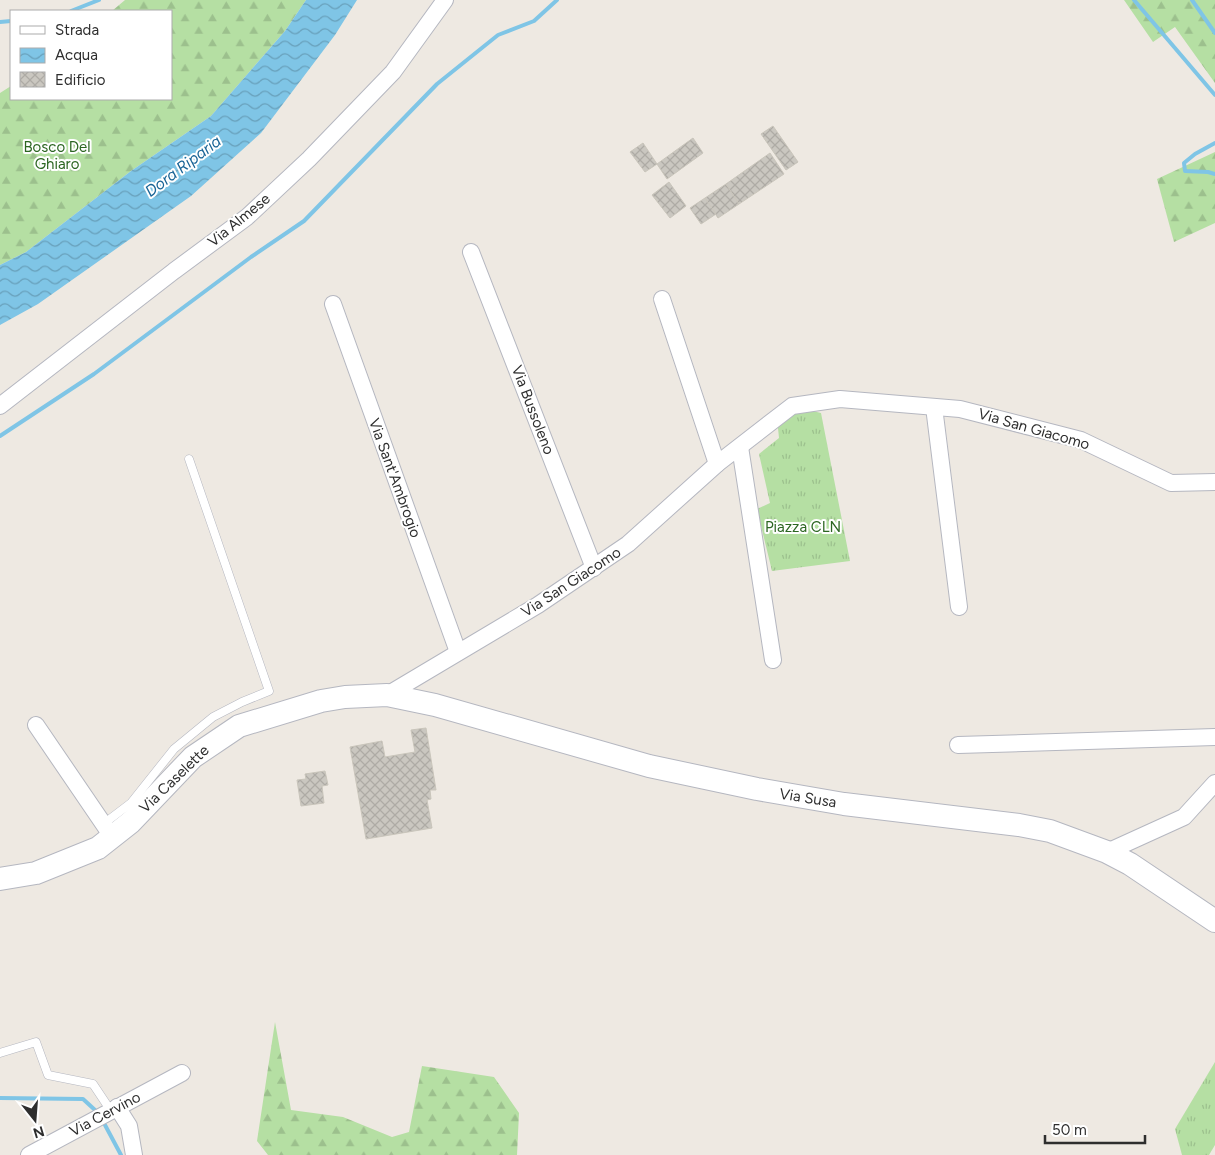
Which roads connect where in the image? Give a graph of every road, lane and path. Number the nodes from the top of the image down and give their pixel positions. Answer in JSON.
{"nodes":[{"id":1,"x":445,"y":0,"type":"edge"},
{"id":2,"x":472,"y":252,"type":"dead end"},
{"id":3,"x":662,"y":299,"type":"dead end"},
{"id":4,"x":332,"y":304,"type":"dead end"},
{"id":5,"x":0,"y":406,"type":"edge"},
{"id":6,"x":934,"y":406,"type":"junction"},
{"id":7,"x":740,"y":448,"type":"junction"},
{"id":8,"x":189,"y":459,"type":"dead end"},
{"id":9,"x":717,"y":464,"type":"junction"},
{"id":10,"x":1215,"y":482,"type":"edge"},
{"id":11,"x":594,"y":568,"type":"junction"},
{"id":12,"x":959,"y":607,"type":"dead end"},
{"id":13,"x":458,"y":652,"type":"junction"},
{"id":14,"x":773,"y":660,"type":"dead end"},
{"id":15,"x":387,"y":695,"type":"junction"},
{"id":16,"x":36,"y":726,"type":"dead end"},
{"id":17,"x":1215,"y":737,"type":"edge"},
{"id":18,"x":958,"y":745,"type":"dead end"},
{"id":19,"x":1215,"y":783,"type":"edge"},
{"id":20,"x":108,"y":832,"type":"junction"},
{"id":21,"x":1107,"y":852,"type":"junction"},
{"id":22,"x":0,"y":879,"type":"edge"},
{"id":23,"x":1215,"y":921,"type":"edge"},
{"id":24,"x":0,"y":1053,"type":"edge"},
{"id":25,"x":182,"y":1073,"type":"dead end"},
{"id":26,"x":114,"y":1109,"type":"junction"},
{"id":27,"x":29,"y":1155,"type":"edge"},
{"id":28,"x":134,"y":1155,"type":"edge"}],
"edges":[{"from":1,"to":5,"type":"street","name":"Via Almese"},
{"from":2,"to":11,"type":"street","name":"Via Bussoleno"},
{"from":3,"to":9,"type":"street"},
{"from":4,"to":13,"type":"street","name":"Via Sant'Ambrogio"},
{"from":6,"to":7,"type":"street","name":"Via San Giacomo"},
{"from":6,"to":10,"type":"street","name":"Via San Giacomo"},
{"from":6,"to":12,"type":"street"},
{"from":7,"to":9,"type":"street","name":"Via San Giacomo"},
{"from":7,"to":14,"type":"street"},
{"from":8,"to":20,"type":"lane"},
{"from":9,"to":11,"type":"street","name":"Via San Giacomo"},
{"from":11,"to":13,"type":"street","name":"Via San Giacomo"},
{"from":13,"to":15,"type":"street","name":"Via San Giacomo"},
{"from":15,"to":20,"type":"main road","name":"Via Caselette"},
{"from":15,"to":21,"type":"main road","name":"Via Susa"},
{"from":16,"to":20,"type":"street"},
{"from":17,"to":18,"type":"street"},
{"from":19,"to":21,"type":"street"},
{"from":20,"to":22,"type":"main road","name":"Via Caselette"},
{"from":21,"to":23,"type":"main road","name":"Via Susa"},
{"from":24,"to":26,"type":"lane"},
{"from":25,"to":26,"type":"street","name":"Via Cervino"},
{"from":26,"to":27,"type":"street","name":"Via Cervino"},
{"from":26,"to":28,"type":"street"}]}
